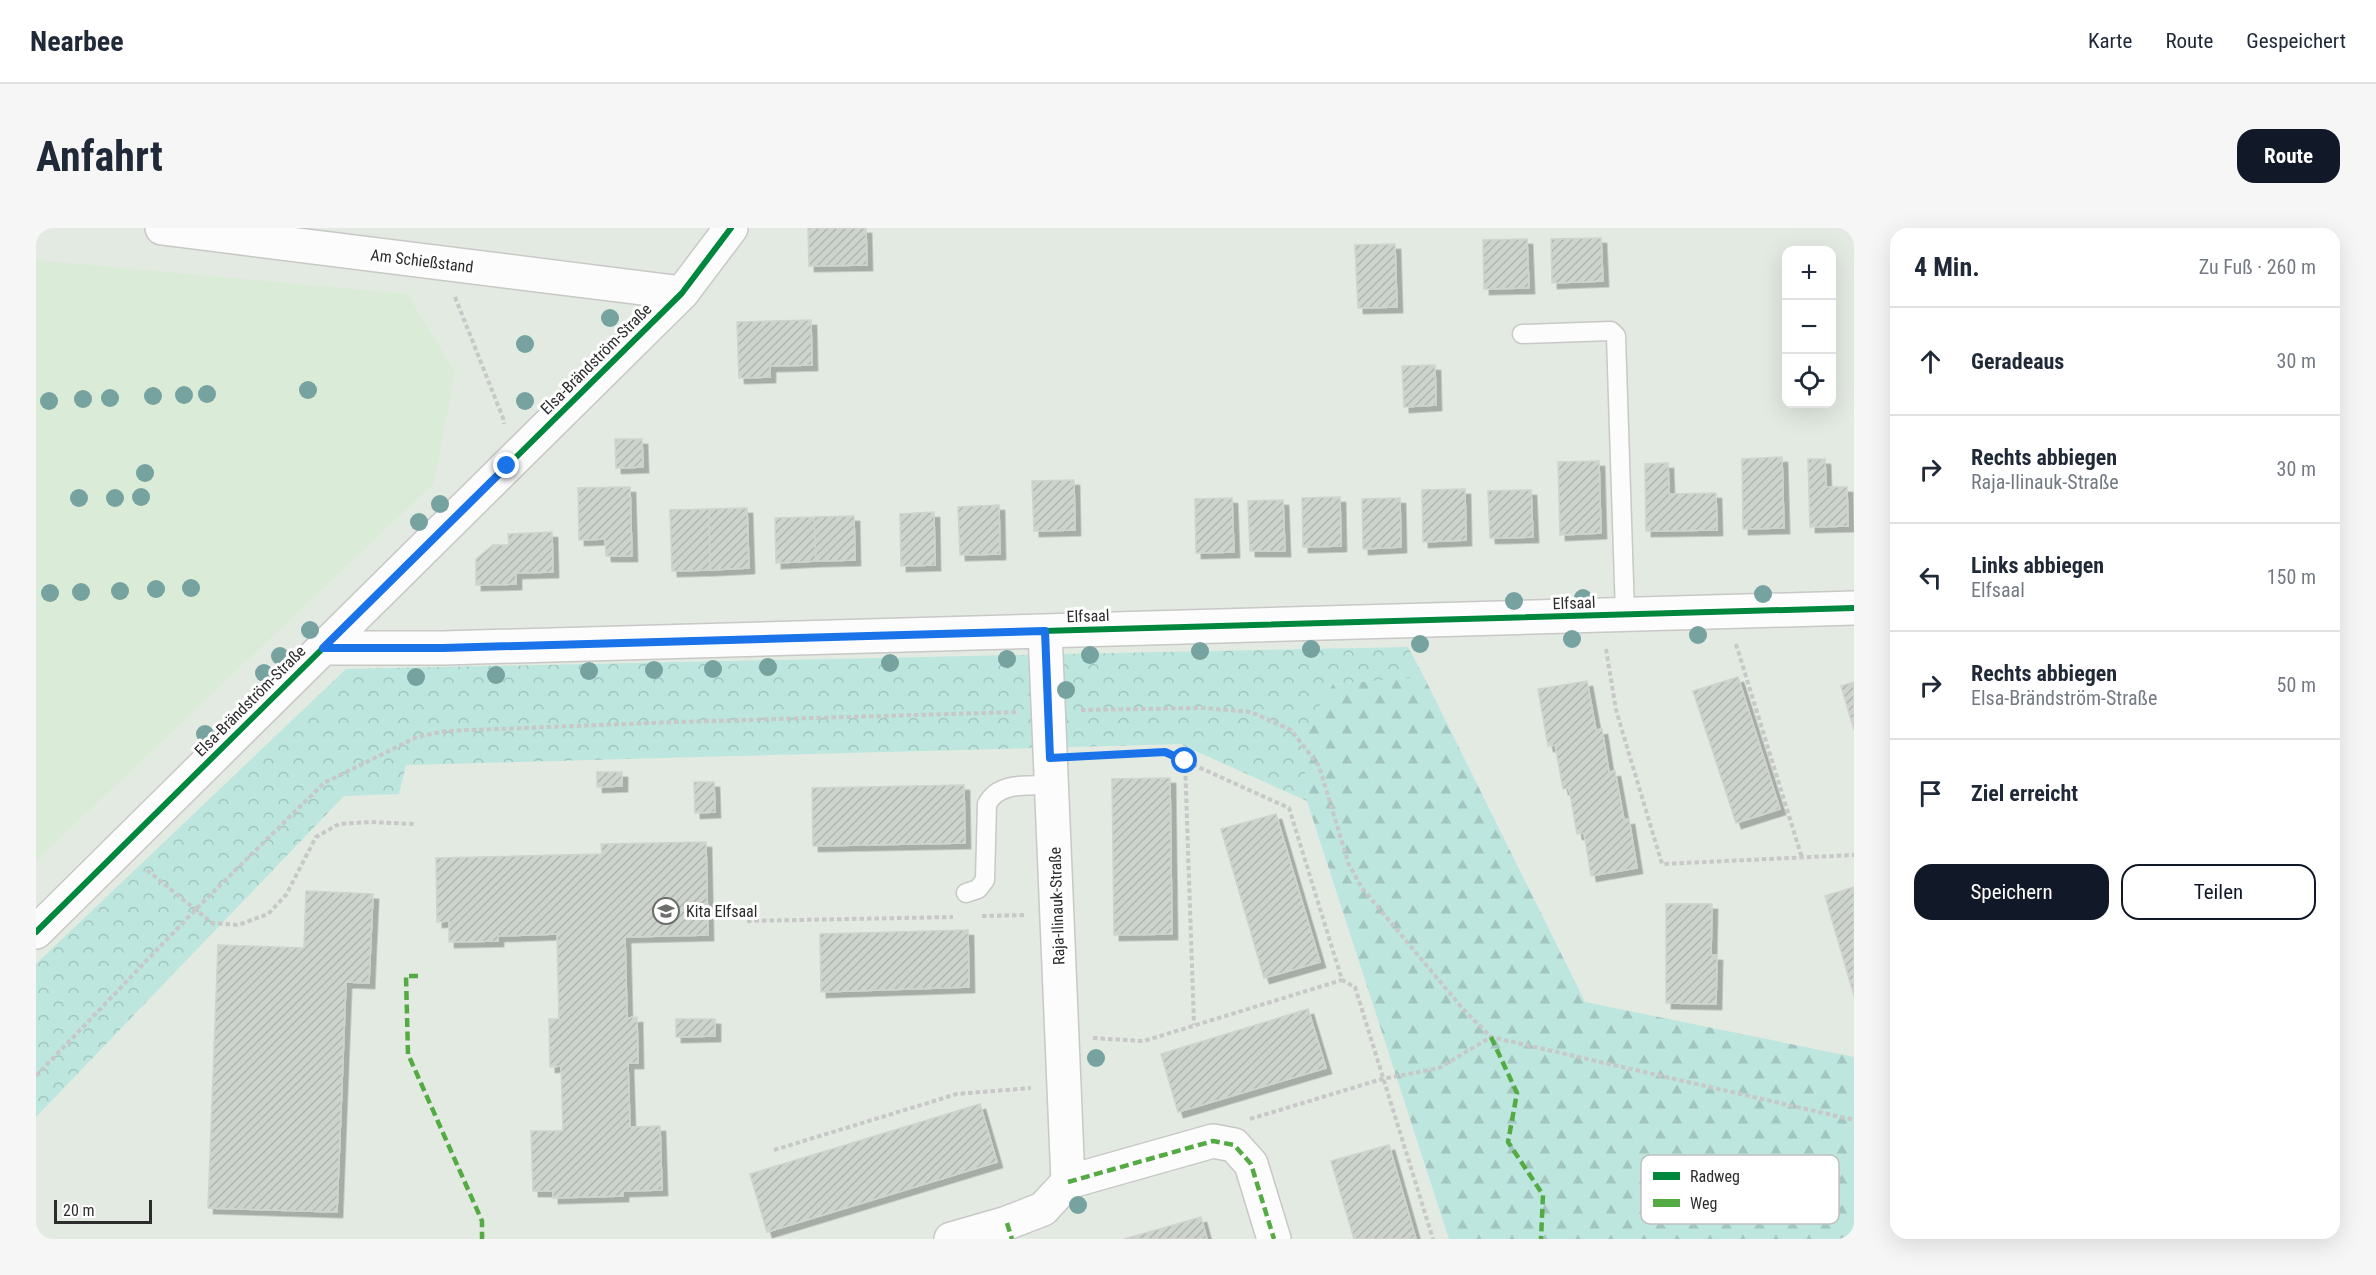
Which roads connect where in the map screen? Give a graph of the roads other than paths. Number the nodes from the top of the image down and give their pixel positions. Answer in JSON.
{"nodes":[{"id":1,"x":162,"y":228,"type":"edge"},
{"id":2,"x":731,"y":228,"type":"edge"},
{"id":3,"x":682,"y":293,"type":"junction"},
{"id":4,"x":1522,"y":334,"type":"dead end"},
{"id":5,"x":1854,"y":608,"type":"edge"},
{"id":6,"x":1613,"y":615,"type":"junction"},
{"id":7,"x":1045,"y":631,"type":"junction"},
{"id":8,"x":323,"y":648,"type":"junction"},
{"id":9,"x":1051,"y":771,"type":"junction"},
{"id":10,"x":966,"y":893,"type":"dead end"},
{"id":11,"x":36,"y":932,"type":"edge"},
{"id":12,"x":1068,"y":1182,"type":"junction"},
{"id":13,"x":1009,"y":1231,"type":"edge"},
{"id":14,"x":951,"y":1239,"type":"edge"},
{"id":15,"x":1274,"y":1239,"type":"edge"}],
"edges":[{"from":1,"to":3,"type":"street","name":"Am Schießstand"},
{"from":2,"to":3,"type":"street","name":"Elsa-Brändström-Straße"},
{"from":3,"to":8,"type":"street","name":"Elsa-Brändström-Straße"},
{"from":4,"to":6,"type":"lane"},
{"from":5,"to":6,"type":"street","name":"Elfsaal"},
{"from":6,"to":7,"type":"street","name":"Elfsaal"},
{"from":7,"to":8,"type":"street","name":"Elfsaal"},
{"from":7,"to":9,"type":"street","name":"Raja-Ilinauk-Straße"},
{"from":8,"to":11,"type":"street","name":"Elsa-Brändström-Straße"},
{"from":9,"to":10,"type":"lane"},
{"from":9,"to":12,"type":"street","name":"Raja-Ilinauk-Straße"},
{"from":12,"to":13,"type":"street"},
{"from":12,"to":15,"type":"street"},
{"from":13,"to":14,"type":"street"}]}
